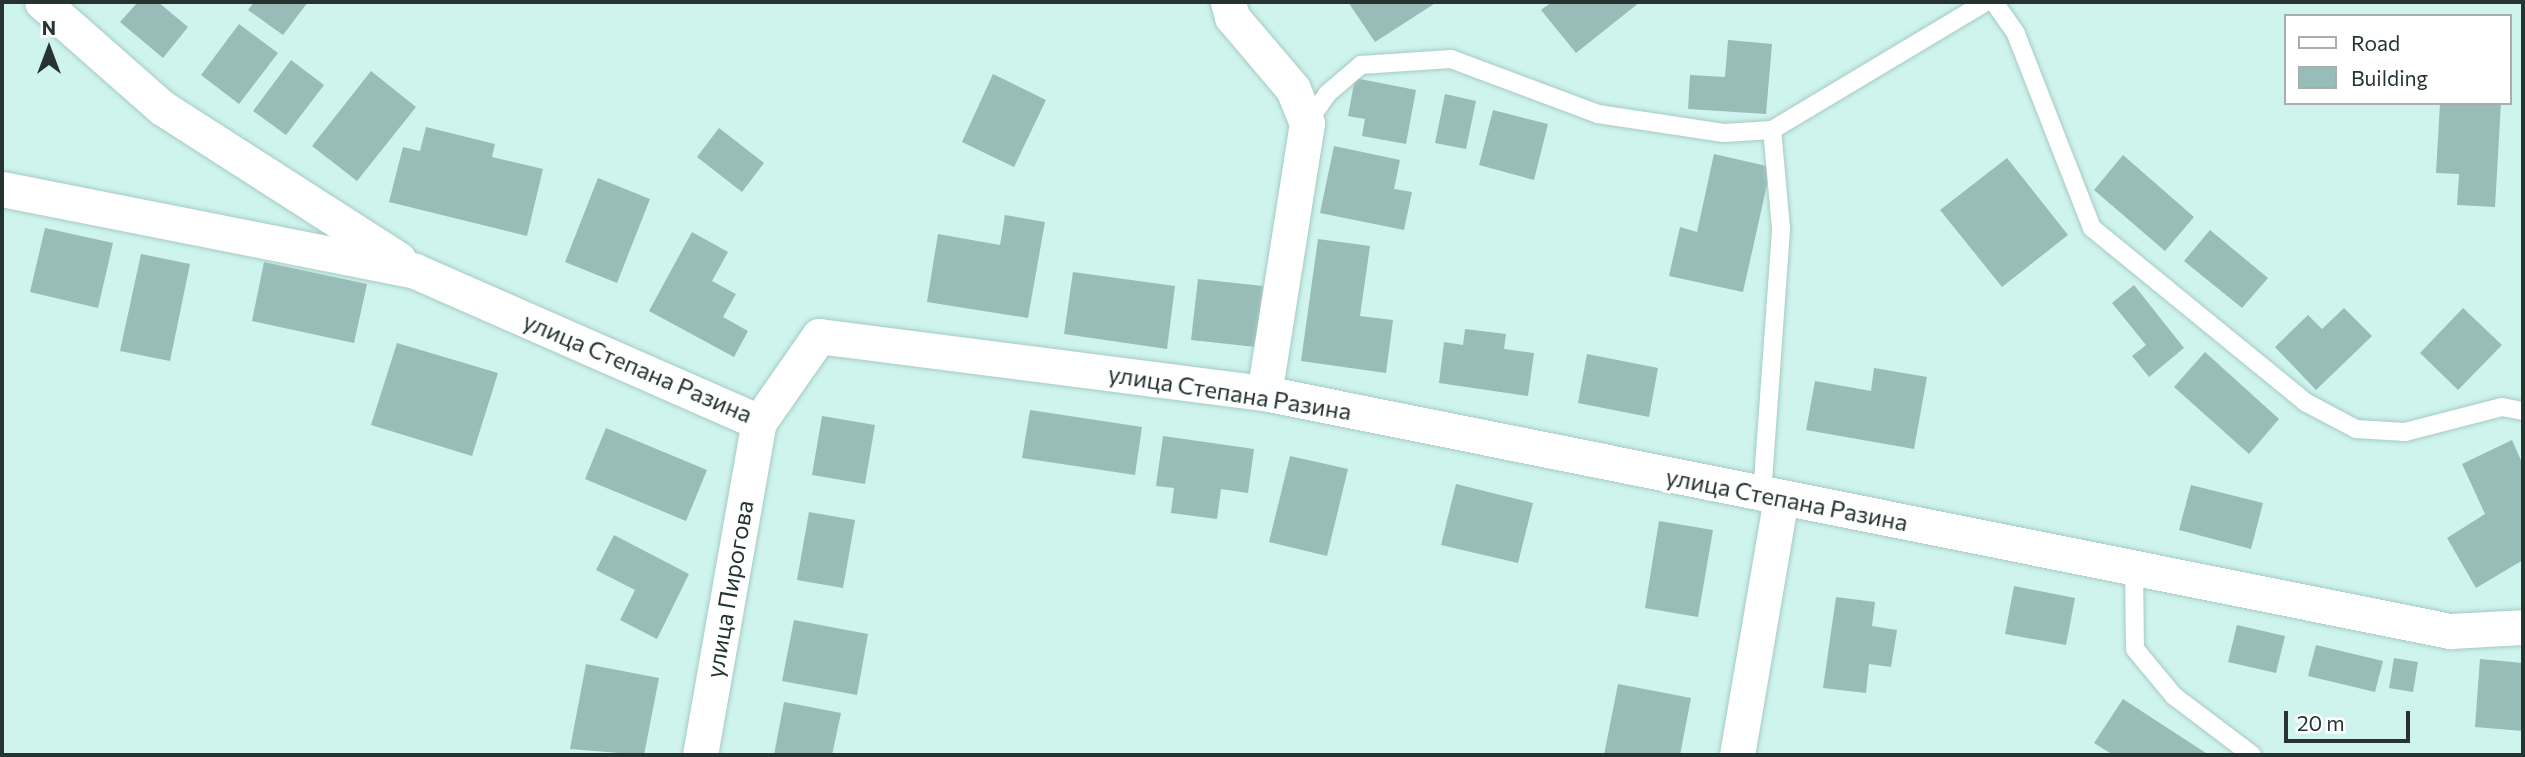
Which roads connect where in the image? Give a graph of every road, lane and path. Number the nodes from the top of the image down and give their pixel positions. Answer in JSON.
{"nodes":[{"id":1,"x":1228,"y":2,"type":"edge"},
{"id":2,"x":1986,"y":2,"type":"edge"},
{"id":3,"x":1994,"y":2,"type":"edge"},
{"id":4,"x":46,"y":3,"type":"edge"},
{"id":5,"x":1307,"y":122,"type":"junction"},
{"id":6,"x":1772,"y":130,"type":"junction"},
{"id":7,"x":2,"y":189,"type":"edge"},
{"id":8,"x":415,"y":271,"type":"junction"},
{"id":9,"x":1264,"y":393,"type":"junction"},
{"id":10,"x":2523,"y":411,"type":"edge"},
{"id":11,"x":759,"y":422,"type":"junction"},
{"id":12,"x":1771,"y":497,"type":"junction"},
{"id":13,"x":2134,"y":568,"type":"junction"},
{"id":14,"x":2523,"y":627,"type":"edge"},
{"id":15,"x":700,"y":755,"type":"edge"},
{"id":16,"x":1737,"y":755,"type":"edge"},
{"id":17,"x":2252,"y":755,"type":"edge"}],
"edges":[{"from":1,"to":5,"type":"street"},
{"from":2,"to":6,"type":"lane"},
{"from":3,"to":10,"type":"lane"},
{"from":4,"to":8,"type":"street"},
{"from":5,"to":6,"type":"lane"},
{"from":5,"to":9,"type":"street"},
{"from":6,"to":12,"type":"lane"},
{"from":7,"to":8,"type":"street","name":"улица Степана Разина"},
{"from":8,"to":11,"type":"street","name":"улица Степана Разина"},
{"from":9,"to":11,"type":"street","name":"улица Степана Разина"},
{"from":9,"to":12,"type":"street","name":"улица Степана Разина"},
{"from":11,"to":15,"type":"street","name":"улица Пирогова"},
{"from":12,"to":13,"type":"street","name":"улица Степана Разина"},
{"from":12,"to":16,"type":"street"},
{"from":13,"to":14,"type":"street","name":"улица Степана Разина"},
{"from":13,"to":17,"type":"lane"}]}
